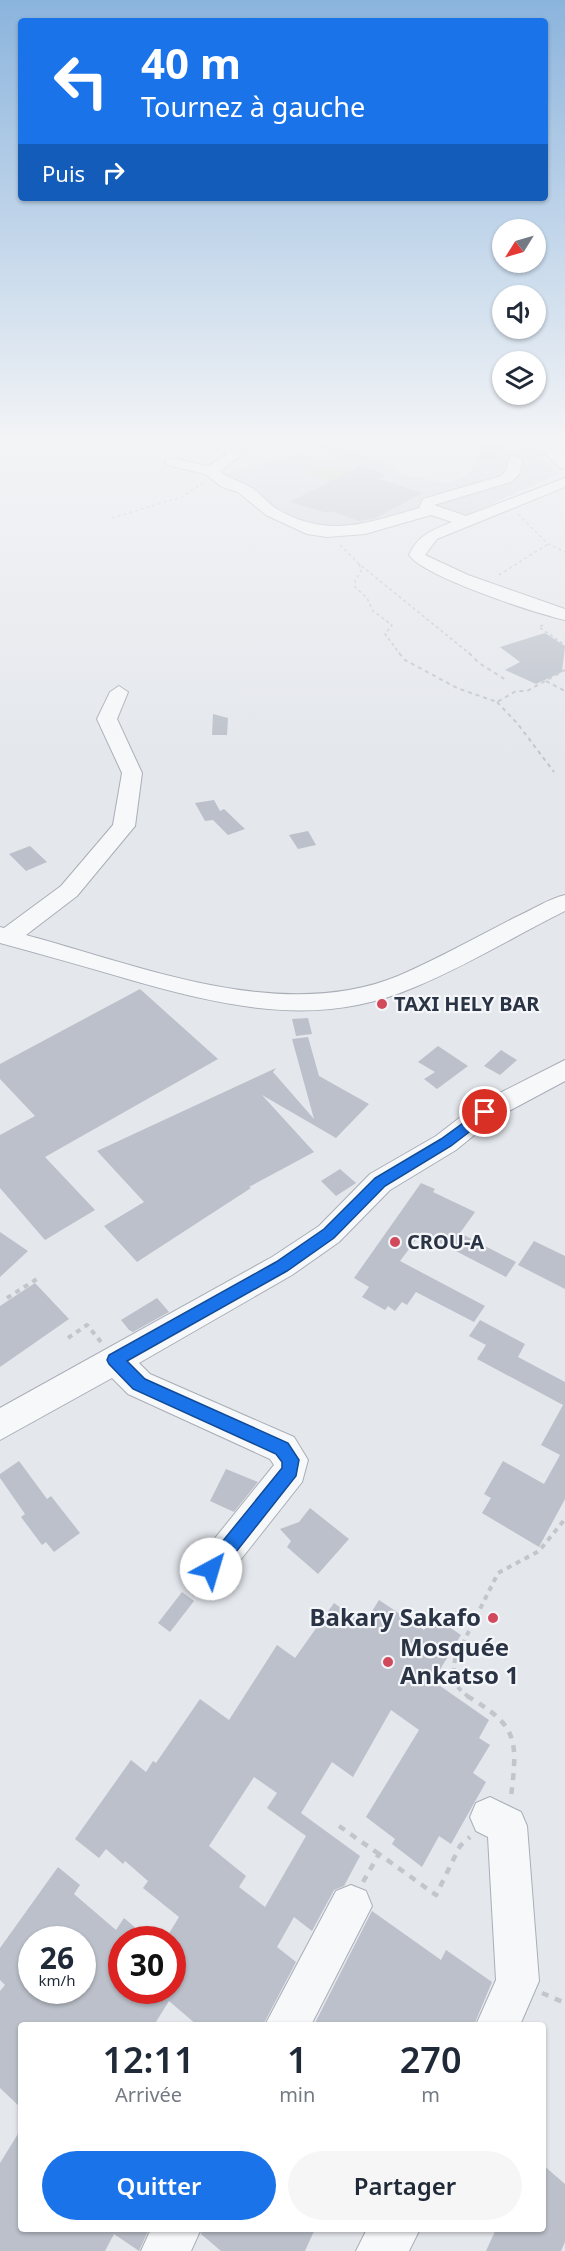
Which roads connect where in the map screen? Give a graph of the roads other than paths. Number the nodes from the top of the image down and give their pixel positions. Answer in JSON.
{"nodes":[{"id":1,"x":420,"y":548,"type":"edge"},
{"id":2,"x":564,"y":614,"type":"edge"},
{"id":3,"x":119,"y":692,"type":"dead end"},
{"id":4,"x":565,"y":902,"type":"edge"},
{"id":5,"x":4,"y":936,"type":"edge"},
{"id":6,"x":565,"y":1069,"type":"edge"},
{"id":7,"x":115,"y":1360,"type":"junction"},
{"id":8,"x":0,"y":1425,"type":"edge"},
{"id":9,"x":211,"y":1569,"type":"dead end"},
{"id":10,"x":499,"y":1821,"type":"road end"},
{"id":11,"x":351,"y":1906,"type":"road end"},
{"id":12,"x":289,"y":2022,"type":"edge"},
{"id":13,"x":499,"y":2022,"type":"edge"},
{"id":14,"x":175,"y":2232,"type":"edge"},
{"id":15,"x":394,"y":2232,"type":"edge"},
{"id":16,"x":165,"y":2251,"type":"edge"},
{"id":17,"x":380,"y":2251,"type":"edge"}],
"edges":[{"from":1,"to":2,"type":"street"},
{"from":3,"to":5,"type":"street"},
{"from":4,"to":5,"type":"street"},
{"from":6,"to":7,"type":"street"},
{"from":7,"to":8,"type":"street"},
{"from":7,"to":9,"type":"street"},
{"from":10,"to":13,"type":"street"},
{"from":11,"to":12,"type":"street"},
{"from":14,"to":16,"type":"street"},
{"from":15,"to":17,"type":"street"}]}
